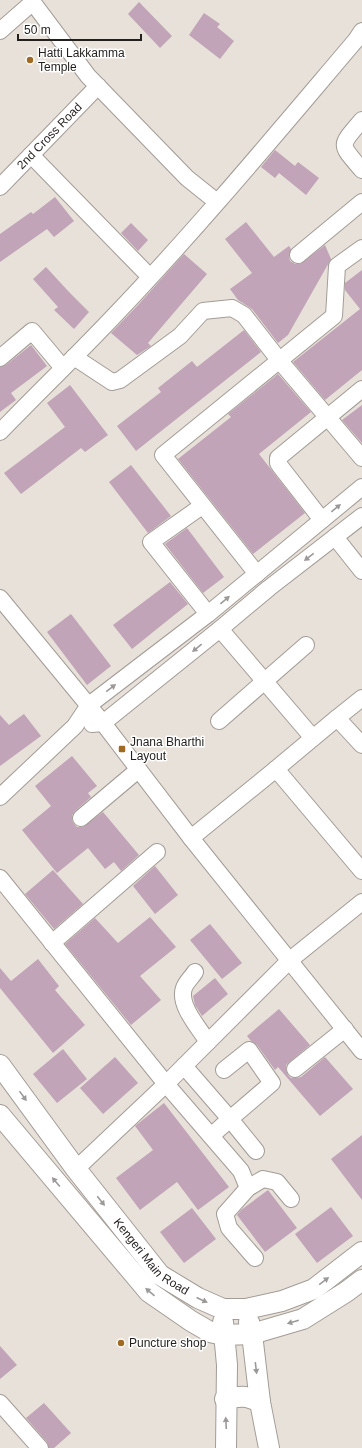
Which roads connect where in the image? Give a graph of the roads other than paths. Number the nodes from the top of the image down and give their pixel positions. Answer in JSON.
{"nodes":[{"id":1,"x":32,"y":1,"type":"edge"},
{"id":2,"x":0,"y":31,"type":"edge"},
{"id":3,"x":362,"y":31,"type":"edge"},
{"id":4,"x":98,"y":86,"type":"junction"},
{"id":5,"x":362,"y":120,"type":"edge"},
{"id":6,"x":31,"y":155,"type":"junction"},
{"id":7,"x":362,"y":170,"type":"edge"},
{"id":8,"x":0,"y":187,"type":"edge"},
{"id":9,"x":217,"y":202,"type":"junction"},
{"id":10,"x":362,"y":202,"type":"edge"},
{"id":11,"x":362,"y":248,"type":"edge"},
{"id":12,"x":298,"y":255,"type":"dead end"},
{"id":13,"x":150,"y":277,"type":"junction"},
{"id":14,"x":74,"y":357,"type":"junction"},
{"id":15,"x":0,"y":358,"type":"edge"},
{"id":16,"x":279,"y":360,"type":"junction"},
{"id":17,"x":63,"y":368,"type":"junction"},
{"id":18,"x":362,"y":389,"type":"edge"},
{"id":19,"x":328,"y":417,"type":"junction"},
{"id":20,"x":0,"y":432,"type":"edge"},
{"id":21,"x":362,"y":458,"type":"edge"},
{"id":22,"x":362,"y":487,"type":"edge"},
{"id":23,"x":202,"y":506,"type":"junction"},
{"id":24,"x":362,"y":516,"type":"edge"},
{"id":25,"x":322,"y":520,"type":"junction"},
{"id":26,"x":335,"y":537,"type":"junction"},
{"id":27,"x":362,"y":571,"type":"edge"},
{"id":28,"x":257,"y":574,"type":"junction"},
{"id":29,"x":0,"y":598,"type":"edge"},
{"id":30,"x":208,"y":614,"type":"junction"},
{"id":31,"x":220,"y":629,"type":"junction"},
{"id":32,"x":306,"y":645,"type":"dead end"},
{"id":33,"x":265,"y":682,"type":"junction"},
{"id":34,"x":362,"y":698,"type":"edge"},
{"id":35,"x":89,"y":705,"type":"junction"},
{"id":36,"x":337,"y":718,"type":"junction"},
{"id":37,"x":219,"y":721,"type":"dead end"},
{"id":38,"x":103,"y":723,"type":"junction"},
{"id":39,"x":75,"y":726,"type":"junction"},
{"id":40,"x":313,"y":738,"type":"junction"},
{"id":41,"x":362,"y":745,"type":"edge"},
{"id":42,"x":276,"y":768,"type":"junction"},
{"id":43,"x":138,"y":770,"type":"junction"},
{"id":44,"x":0,"y":797,"type":"edge"},
{"id":45,"x":81,"y":818,"type":"dead end"},
{"id":46,"x":192,"y":838,"type":"junction"},
{"id":47,"x":157,"y":852,"type":"dead end"},
{"id":48,"x":362,"y":871,"type":"edge"},
{"id":49,"x":0,"y":878,"type":"edge"},
{"id":50,"x":362,"y":902,"type":"edge"},
{"id":51,"x":52,"y":943,"type":"junction"},
{"id":52,"x":290,"y":960,"type":"junction"},
{"id":53,"x":195,"y":972,"type":"dead end"},
{"id":54,"x":345,"y":1030,"type":"junction"},
{"id":55,"x":208,"y":1042,"type":"junction"},
{"id":56,"x":362,"y":1050,"type":"edge"},
{"id":57,"x":0,"y":1065,"type":"edge"},
{"id":58,"x":184,"y":1066,"type":"junction"},
{"id":59,"x":295,"y":1069,"type":"dead end"},
{"id":60,"x":224,"y":1070,"type":"dead end"},
{"id":61,"x":166,"y":1084,"type":"junction"},
{"id":62,"x":0,"y":1115,"type":"edge"},
{"id":63,"x":230,"y":1119,"type":"junction"},
{"id":64,"x":211,"y":1136,"type":"junction"},
{"id":65,"x":256,"y":1151,"type":"dead end"},
{"id":66,"x":76,"y":1169,"type":"junction"},
{"id":67,"x":248,"y":1188,"type":"junction"},
{"id":68,"x":291,"y":1199,"type":"dead end"},
{"id":69,"x":362,"y":1252,"type":"edge"},
{"id":70,"x":256,"y":1258,"type":"dead end"},
{"id":71,"x":362,"y":1280,"type":"edge"},
{"id":72,"x":223,"y":1309,"type":"junction"},
{"id":73,"x":246,"y":1309,"type":"junction"},
{"id":74,"x":252,"y":1334,"type":"junction"},
{"id":75,"x":223,"y":1335,"type":"junction"},
{"id":76,"x":225,"y":1399,"type":"junction"},
{"id":77,"x":260,"y":1402,"type":"junction"},
{"id":78,"x":0,"y":1403,"type":"edge"},
{"id":79,"x":40,"y":1448,"type":"edge"},
{"id":80,"x":226,"y":1448,"type":"edge"},
{"id":81,"x":269,"y":1448,"type":"edge"}],
"edges":[{"from":1,"to":2,"type":"street"},
{"from":1,"to":4,"type":"street"},
{"from":3,"to":9,"type":"street"},
{"from":4,"to":6,"type":"street","name":"2nd Cross Road"},
{"from":4,"to":9,"type":"street"},
{"from":5,"to":7,"type":"street"},
{"from":6,"to":8,"type":"street","name":"2nd Cross Road"},
{"from":6,"to":13,"type":"street"},
{"from":9,"to":13,"type":"street"},
{"from":10,"to":12,"type":"street"},
{"from":11,"to":16,"type":"street"},
{"from":13,"to":14,"type":"street"},
{"from":14,"to":16,"type":"street"},
{"from":14,"to":17,"type":"street"},
{"from":15,"to":17,"type":"street"},
{"from":16,"to":19,"type":"street"},
{"from":16,"to":23,"type":"street"},
{"from":17,"to":20,"type":"street"},
{"from":18,"to":19,"type":"street"},
{"from":19,"to":21,"type":"street"},
{"from":19,"to":25,"type":"street"},
{"from":25,"to":22,"type":"street","one_way":true},
{"from":23,"to":28,"type":"street"},
{"from":23,"to":30,"type":"street"},
{"from":24,"to":26,"type":"street"},
{"from":25,"to":28,"type":"street"},
{"from":26,"to":27,"type":"street"},
{"from":26,"to":31,"type":"street","one_way":true},
{"from":30,"to":28,"type":"street","one_way":true},
{"from":29,"to":35,"type":"street"},
{"from":35,"to":30,"type":"street","one_way":true},
{"from":31,"to":33,"type":"street"},
{"from":31,"to":38,"type":"street","one_way":true},
{"from":32,"to":33,"type":"street"},
{"from":33,"to":37,"type":"street"},
{"from":33,"to":40,"type":"street"},
{"from":34,"to":36,"type":"street"},
{"from":35,"to":38,"type":"street"},
{"from":35,"to":39,"type":"street"},
{"from":36,"to":40,"type":"street"},
{"from":36,"to":41,"type":"street"},
{"from":38,"to":39,"type":"street"},
{"from":38,"to":43,"type":"street"},
{"from":39,"to":44,"type":"street"},
{"from":40,"to":42,"type":"street"},
{"from":42,"to":46,"type":"street"},
{"from":42,"to":48,"type":"street"},
{"from":43,"to":45,"type":"street"},
{"from":43,"to":46,"type":"street"},
{"from":46,"to":52,"type":"street"},
{"from":47,"to":51,"type":"street"},
{"from":49,"to":51,"type":"street"},
{"from":50,"to":52,"type":"street"},
{"from":51,"to":61,"type":"street"},
{"from":52,"to":54,"type":"street"},
{"from":52,"to":55,"type":"street"},
{"from":53,"to":55,"type":"street"},
{"from":54,"to":56,"type":"street"},
{"from":54,"to":59,"type":"street"},
{"from":55,"to":58,"type":"street"},
{"from":57,"to":66,"type":"main road","name":"Kengeri Main Road","one_way":true},
{"from":58,"to":61,"type":"street"},
{"from":58,"to":63,"type":"street"},
{"from":60,"to":63,"type":"street"},
{"from":61,"to":64,"type":"street"},
{"from":61,"to":66,"type":"street"},
{"from":75,"to":62,"type":"main road","name":"Kengeri Main Road","one_way":true},
{"from":63,"to":64,"type":"street"},
{"from":63,"to":65,"type":"street"},
{"from":64,"to":67,"type":"street"},
{"from":66,"to":72,"type":"main road","name":"Kengeri Main Road","one_way":true},
{"from":67,"to":68,"type":"street"},
{"from":67,"to":70,"type":"street"},
{"from":73,"to":69,"type":"main road","name":"Kengeri Main Road","one_way":true},
{"from":71,"to":74,"type":"main road","name":"Kengeri Main Road","one_way":true},
{"from":72,"to":73,"type":"main road","name":"Kengeri Main Road"},
{"from":72,"to":75,"type":"main road"},
{"from":73,"to":74,"type":"main road"},
{"from":74,"to":75,"type":"main road","name":"Kengeri Main Road"},
{"from":74,"to":77,"type":"main road","one_way":true},
{"from":75,"to":76,"type":"main road"},
{"from":76,"to":77,"type":"main road"},
{"from":80,"to":76,"type":"main road","one_way":true},
{"from":77,"to":81,"type":"main road"},
{"from":78,"to":79,"type":"street"}]}
